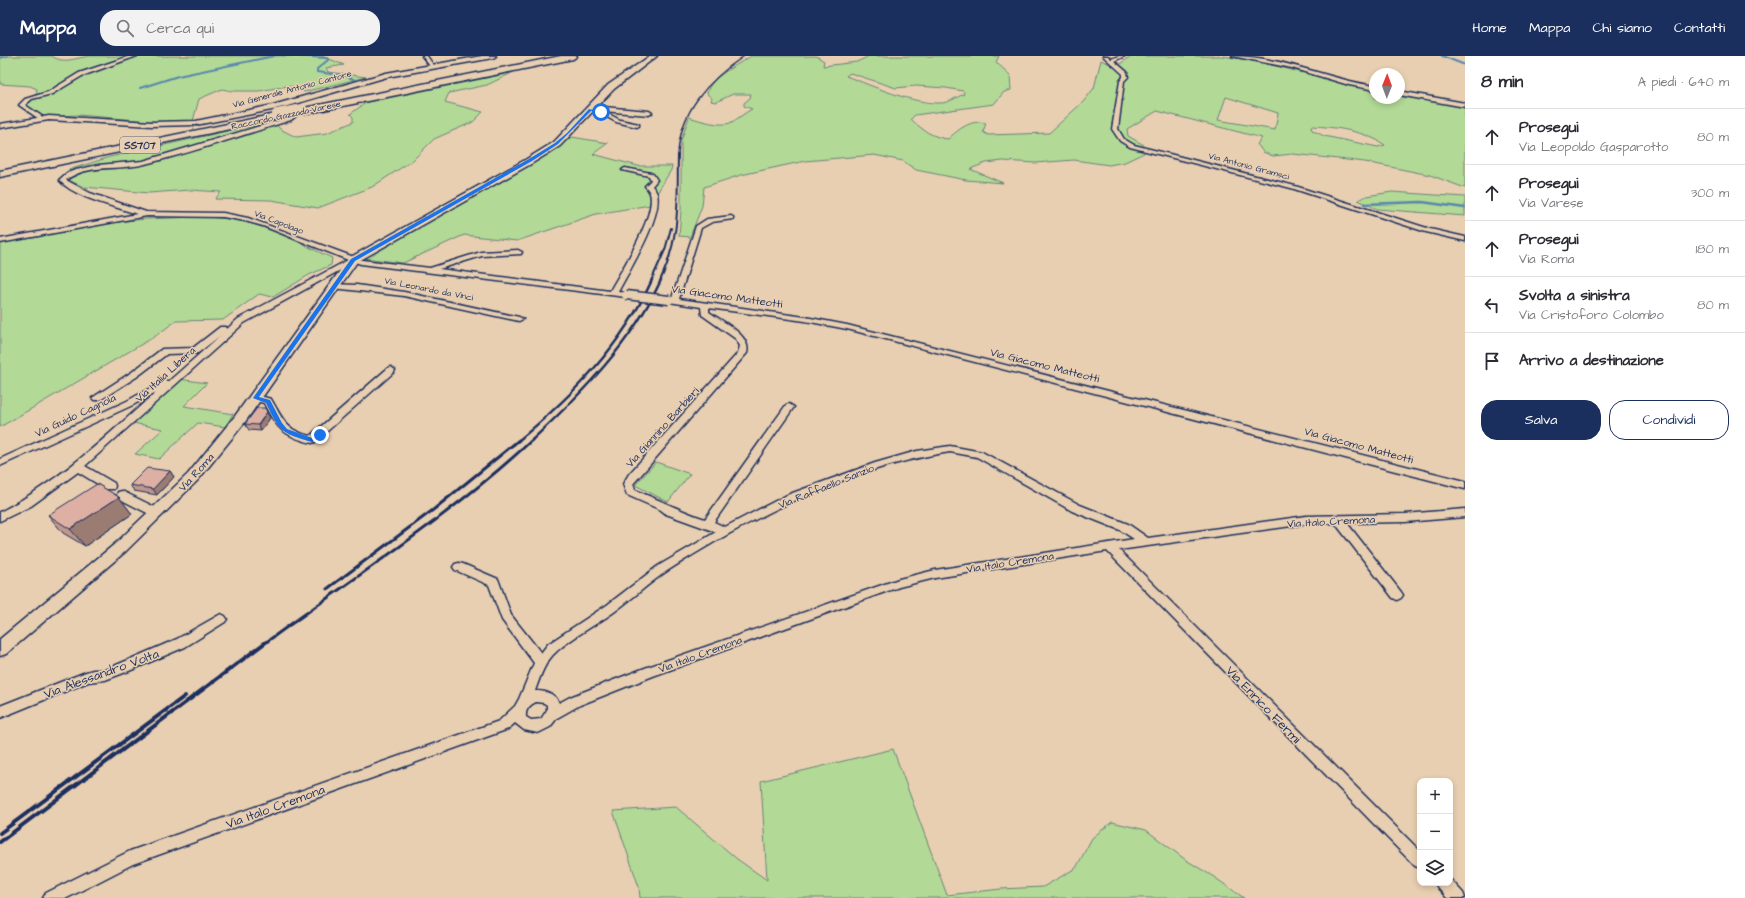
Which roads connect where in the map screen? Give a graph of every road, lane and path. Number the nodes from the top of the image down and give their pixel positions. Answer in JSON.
{"nodes":[{"id":1,"x":135,"y":56,"type":"edge"},
{"id":2,"x":424,"y":56,"type":"edge"},
{"id":3,"x":493,"y":56,"type":"edge"},
{"id":4,"x":560,"y":56,"type":"edge"},
{"id":5,"x":573,"y":56,"type":"edge"},
{"id":6,"x":654,"y":56,"type":"edge"},
{"id":7,"x":1105,"y":56,"type":"edge"},
{"id":8,"x":1123,"y":56,"type":"edge"},
{"id":9,"x":1234,"y":56,"type":"edge"},
{"id":10,"x":1111,"y":61,"type":"junction"},
{"id":11,"x":432,"y":66,"type":"junction"},
{"id":12,"x":1369,"y":87,"type":"edge"},
{"id":13,"x":1405,"y":94,"type":"edge"},
{"id":14,"x":1465,"y":105,"type":"edge"},
{"id":15,"x":591,"y":109,"type":"junction"},
{"id":16,"x":303,"y":110,"type":"junction"},
{"id":17,"x":247,"y":113,"type":"junction"},
{"id":18,"x":649,"y":113,"type":"dead end"},
{"id":19,"x":279,"y":115,"type":"junction"},
{"id":20,"x":41,"y":118,"type":"junction"},
{"id":21,"x":637,"y":125,"type":"dead end"},
{"id":22,"x":0,"y":126,"type":"edge"},
{"id":23,"x":625,"y":170,"type":"dead end"},
{"id":24,"x":0,"y":171,"type":"edge"},
{"id":25,"x":0,"y":174,"type":"edge"},
{"id":26,"x":147,"y":214,"type":"junction"},
{"id":27,"x":731,"y":218,"type":"dead end"},
{"id":28,"x":1,"y":232,"type":"edge"},
{"id":29,"x":1465,"y":235,"type":"edge"},
{"id":30,"x":1452,"y":236,"type":"junction"},
{"id":31,"x":1465,"y":239,"type":"edge"},
{"id":32,"x":2,"y":240,"type":"edge"},
{"id":33,"x":518,"y":252,"type":"dead end"},
{"id":34,"x":353,"y":260,"type":"junction"},
{"id":35,"x":430,"y":270,"type":"junction"},
{"id":36,"x":333,"y":286,"type":"junction"},
{"id":37,"x":613,"y":293,"type":"junction"},
{"id":38,"x":672,"y":301,"type":"junction"},
{"id":39,"x":705,"y":305,"type":"junction"},
{"id":40,"x":519,"y":319,"type":"dead end"},
{"id":41,"x":241,"y":321,"type":"junction"},
{"id":42,"x":391,"y":370,"type":"dead end"},
{"id":43,"x":180,"y":375,"type":"junction"},
{"id":44,"x":97,"y":398,"type":"dead end"},
{"id":45,"x":256,"y":398,"type":"junction"},
{"id":46,"x":789,"y":407,"type":"dead end"},
{"id":47,"x":0,"y":463,"type":"edge"},
{"id":48,"x":78,"y":468,"type":"junction"},
{"id":49,"x":110,"y":486,"type":"dead end"},
{"id":50,"x":1464,"y":486,"type":"edge"},
{"id":51,"x":122,"y":495,"type":"dead end"},
{"id":52,"x":157,"y":513,"type":"junction"},
{"id":53,"x":1465,"y":513,"type":"edge"},
{"id":54,"x":0,"y":517,"type":"edge"},
{"id":55,"x":1338,"y":519,"type":"junction"},
{"id":56,"x":707,"y":524,"type":"junction"},
{"id":57,"x":726,"y":531,"type":"junction"},
{"id":58,"x":1146,"y":542,"type":"junction"},
{"id":59,"x":1109,"y":547,"type":"junction"},
{"id":60,"x":459,"y":567,"type":"dead end"},
{"id":61,"x":1397,"y":595,"type":"dead end"},
{"id":62,"x":221,"y":619,"type":"dead end"},
{"id":63,"x":0,"y":649,"type":"edge"},
{"id":64,"x":538,"y":667,"type":"junction"},
{"id":65,"x":546,"y":698,"type":"junction"},
{"id":66,"x":575,"y":701,"type":"junction"},
{"id":67,"x":522,"y":706,"type":"junction"},
{"id":68,"x":0,"y":712,"type":"edge"},
{"id":69,"x":553,"y":714,"type":"junction"},
{"id":70,"x":502,"y":725,"type":"junction"},
{"id":71,"x":528,"y":726,"type":"junction"},
{"id":72,"x":1417,"y":858,"type":"edge"},
{"id":73,"x":1445,"y":886,"type":"edge"},
{"id":74,"x":51,"y":898,"type":"edge"},
{"id":75,"x":1458,"y":898,"type":"edge"}],
"edges":[{"from":1,"to":20,"type":"street"},
{"from":2,"to":11,"type":"street"},
{"from":3,"to":11,"type":"main road","name":"Via Generale Antonio Cantore"},
{"from":4,"to":16,"type":"highway","name":"Raccordo Gazzada-Varese","number":"SS707"},
{"from":5,"to":16,"type":"highway","name":"Raccordo Gazzada-Varese","number":"SS707"},
{"from":6,"to":15,"type":"main road"},
{"from":7,"to":10,"type":"street","name":"Via Antonio Gramsci"},
{"from":8,"to":10,"type":"street"},
{"from":9,"to":12,"type":"street"},
{"from":10,"to":30,"type":"street","name":"Via Antonio Gramsci"},
{"from":11,"to":17,"type":"main road","name":"Via Generale Antonio Cantore"},
{"from":13,"to":14,"type":"street"},
{"from":15,"to":18,"type":"street"},
{"from":15,"to":21,"type":"street"},
{"from":15,"to":34,"type":"main road"},
{"from":16,"to":19,"type":"highway","name":"Raccordo Gazzada-Varese","number":"SS707","bridge":true},
{"from":17,"to":20,"type":"main road","name":"Via Generale Antonio Cantore"},
{"from":17,"to":26,"type":"street","name":"Via Capolago"},
{"from":19,"to":24,"type":"highway","name":"Raccordo Gazzada-Varese","number":"SS707"},
{"from":19,"to":25,"type":"highway","name":"Raccordo Gazzada-Varese","number":"SS707"},
{"from":20,"to":22,"type":"main road","name":"Via Generale Antonio Cantore"},
{"from":23,"to":37,"type":"street"},
{"from":26,"to":32,"type":"street","name":"Via Capolago"},
{"from":26,"to":34,"type":"street","name":"Via Capolago"},
{"from":27,"to":38,"type":"street"},
{"from":28,"to":32,"type":"street"},
{"from":29,"to":30,"type":"street"},
{"from":30,"to":31,"type":"street","name":"Via Antonio Gramsci"},
{"from":33,"to":35,"type":"street"},
{"from":34,"to":35,"type":"street","name":"Via Giacomo Matteotti"},
{"from":34,"to":36,"type":"main road","name":"Via Roma"},
{"from":34,"to":41,"type":"street","name":"Via Italia Libera"},
{"from":35,"to":37,"type":"street","name":"Via Giacomo Matteotti"},
{"from":36,"to":40,"type":"street","name":"Via Leonardo da Vinci"},
{"from":36,"to":45,"type":"main road","name":"Via Roma"},
{"from":37,"to":38,"type":"street","name":"Via Giacomo Matteotti","bridge":true},
{"from":38,"to":39,"type":"street","name":"Via Giacomo Matteotti"},
{"from":39,"to":50,"type":"street","name":"Via Giacomo Matteotti"},
{"from":39,"to":56,"type":"street","name":"Via Giannino Barbieri"},
{"from":41,"to":43,"type":"street","name":"Via Italia Libera"},
{"from":41,"to":44,"type":"street"},
{"from":42,"to":45,"type":"street"},
{"from":43,"to":47,"type":"street","name":"Via Guido Cagnola"},
{"from":43,"to":48,"type":"street","name":"Via Italia Libera"},
{"from":45,"to":52,"type":"main road","name":"Via Roma"},
{"from":46,"to":56,"type":"street"},
{"from":48,"to":49,"type":"street"},
{"from":48,"to":54,"type":"street","name":"Via Italia Libera"},
{"from":51,"to":52,"type":"street"},
{"from":52,"to":63,"type":"main road","name":"Via Roma"},
{"from":53,"to":55,"type":"street","name":"Via Italo Cremona"},
{"from":55,"to":58,"type":"street","name":"Via Italo Cremona"},
{"from":55,"to":61,"type":"street"},
{"from":56,"to":57,"type":"street","name":"Via Giannino Barbieri"},
{"from":57,"to":58,"type":"street","name":"Via Raffaello Sanzio"},
{"from":57,"to":64,"type":"street","name":"Via Raffaello Sanzio"},
{"from":58,"to":59,"type":"street","name":"Via Italo Cremona"},
{"from":59,"to":66,"type":"street","name":"Via Italo Cremona"},
{"from":59,"to":72,"type":"street","name":"Via Enrico Fermi"},
{"from":60,"to":64,"type":"street"},
{"from":62,"to":68,"type":"street","name":"Via Alessandro Volta"},
{"from":64,"to":65,"type":"street"},
{"from":64,"to":67,"type":"street"},
{"from":65,"to":66,"type":"street"},
{"from":65,"to":67,"type":"street"},
{"from":65,"to":69,"type":"street"},
{"from":66,"to":69,"type":"street","name":"Via Italo Cremona"},
{"from":67,"to":70,"type":"street"},
{"from":67,"to":71,"type":"street"},
{"from":69,"to":71,"type":"street"},
{"from":70,"to":71,"type":"street"},
{"from":70,"to":74,"type":"street","name":"Via Italo Cremona"},
{"from":73,"to":75,"type":"street"}]}
